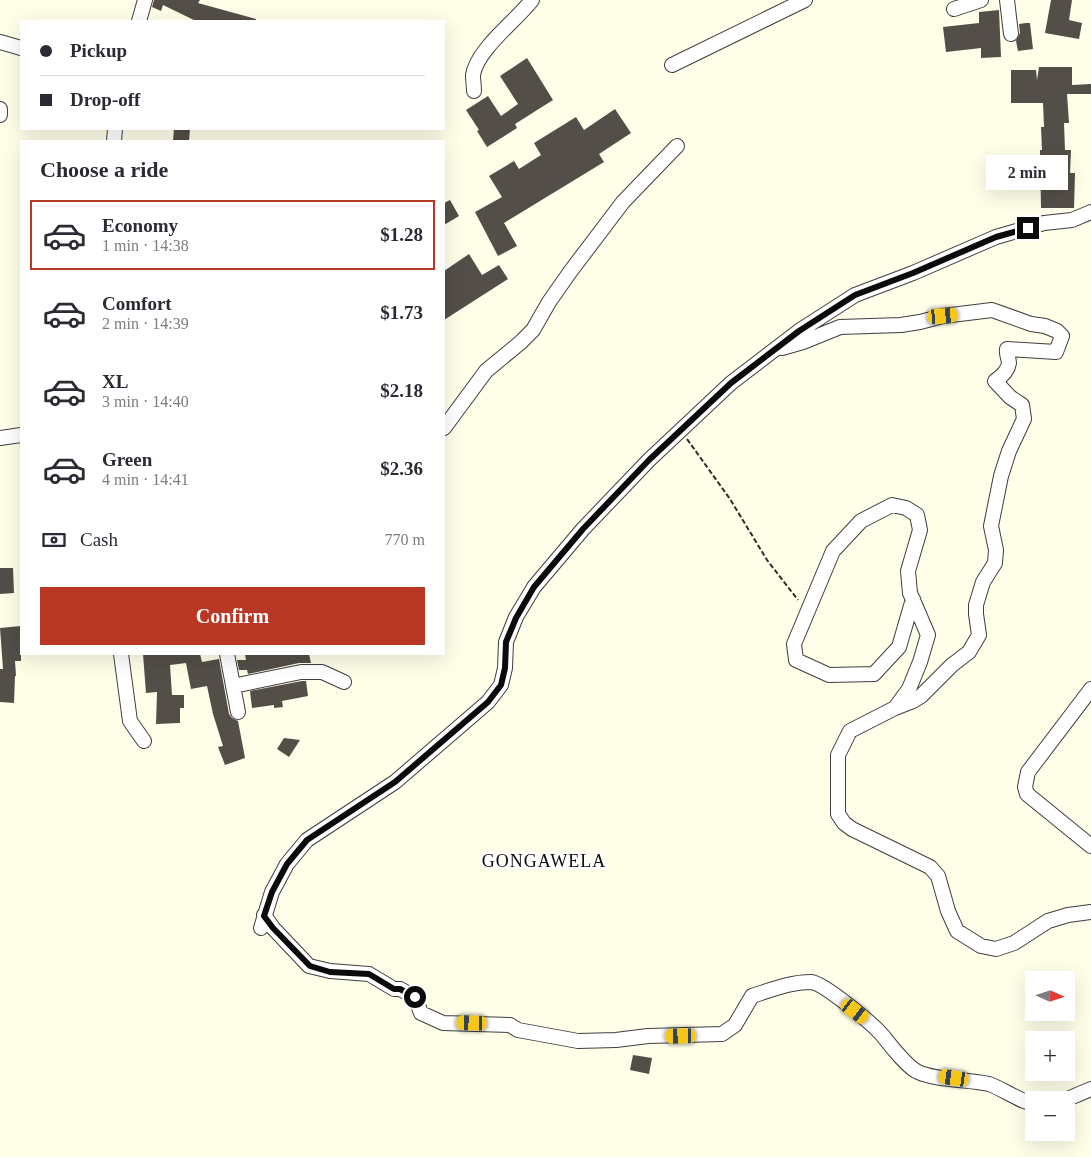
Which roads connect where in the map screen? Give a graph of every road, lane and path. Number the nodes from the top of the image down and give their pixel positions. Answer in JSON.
{"nodes":[{"id":1,"x":145,"y":0,"type":"edge"},
{"id":2,"x":532,"y":0,"type":"edge"},
{"id":3,"x":805,"y":0,"type":"edge"},
{"id":4,"x":981,"y":0,"type":"edge"},
{"id":5,"x":1007,"y":0,"type":"edge"},
{"id":6,"x":954,"y":9,"type":"dead end"},
{"id":7,"x":139,"y":20,"type":"edge"},
{"id":8,"x":1011,"y":34,"type":"dead end"},
{"id":9,"x":0,"y":42,"type":"edge"},
{"id":10,"x":20,"y":48,"type":"edge"},
{"id":11,"x":672,"y":65,"type":"dead end"},
{"id":12,"x":474,"y":91,"type":"dead end"},
{"id":13,"x":0,"y":109,"type":"edge"},
{"id":14,"x":0,"y":115,"type":"edge"},
{"id":15,"x":677,"y":146,"type":"dead end"},
{"id":16,"x":1091,"y":212,"type":"edge"},
{"id":17,"x":774,"y":350,"type":"junction"},
{"id":18,"x":445,"y":427,"type":"edge"},
{"id":19,"x":681,"y":430,"type":"junction"},
{"id":20,"x":20,"y":435,"type":"edge"},
{"id":21,"x":0,"y":438,"type":"edge"},
{"id":22,"x":912,"y":599,"type":"junction"},
{"id":23,"x":802,"y":603,"type":"dead end"},
{"id":24,"x":121,"y":655,"type":"edge"},
{"id":25,"x":227,"y":655,"type":"edge"},
{"id":26,"x":344,"y":682,"type":"dead end"},
{"id":27,"x":233,"y":686,"type":"junction"},
{"id":28,"x":1091,"y":689,"type":"edge"},
{"id":29,"x":895,"y":708,"type":"junction"},
{"id":30,"x":238,"y":712,"type":"dead end"},
{"id":31,"x":144,"y":741,"type":"dead end"},
{"id":32,"x":1091,"y":845,"type":"edge"},
{"id":33,"x":1091,"y":912,"type":"edge"},
{"id":34,"x":1091,"y":1089,"type":"edge"},
{"id":35,"x":1075,"y":1096,"type":"edge"},
{"id":36,"x":1025,"y":1101,"type":"edge"}],
"edges":[{"from":1,"to":7,"type":"street"},
{"from":2,"to":12,"type":"street"},
{"from":3,"to":11,"type":"street"},
{"from":4,"to":6,"type":"street"},
{"from":5,"to":8,"type":"street"},
{"from":9,"to":10,"type":"street"},
{"from":13,"to":14,"type":"street"},
{"from":15,"to":18,"type":"street"},
{"from":16,"to":17,"type":"street"},
{"from":17,"to":19,"type":"street"},
{"from":17,"to":29,"type":"street"},
{"from":19,"to":23,"type":"path"},
{"from":19,"to":36,"type":"street"},
{"from":20,"to":21,"type":"street"},
{"from":22,"to":22,"type":"street"},
{"from":22,"to":29,"type":"street"},
{"from":24,"to":31,"type":"street"},
{"from":25,"to":27,"type":"street"},
{"from":26,"to":27,"type":"street"},
{"from":27,"to":30,"type":"street"},
{"from":28,"to":32,"type":"street"},
{"from":29,"to":33,"type":"street"},
{"from":34,"to":35,"type":"street"}]}
